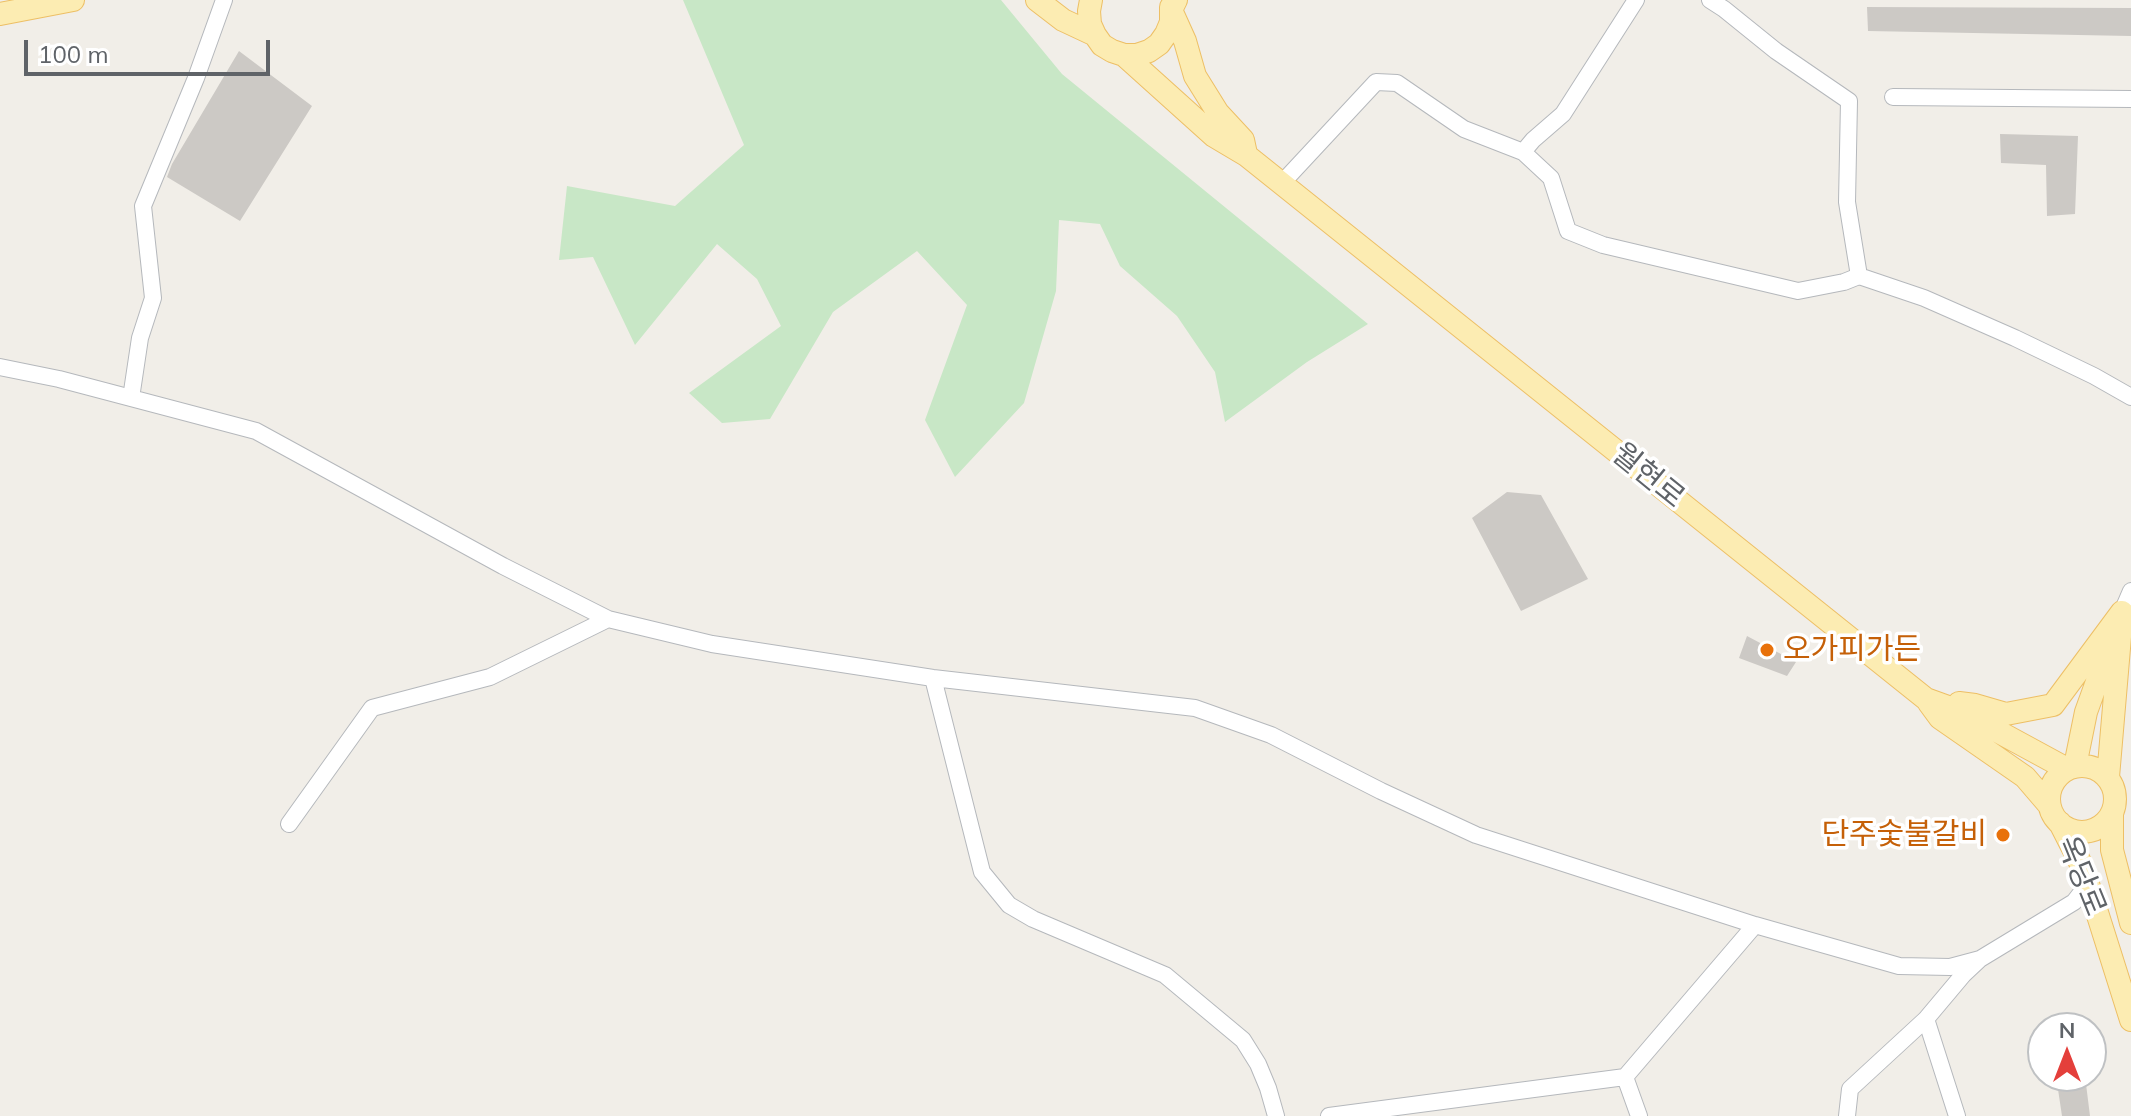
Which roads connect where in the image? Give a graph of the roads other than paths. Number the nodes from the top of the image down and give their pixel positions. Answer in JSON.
{"nodes":[{"id":1,"x":73,"y":0,"type":"edge"},
{"id":2,"x":224,"y":0,"type":"edge"},
{"id":3,"x":1037,"y":0,"type":"edge"},
{"id":4,"x":1091,"y":0,"type":"edge"},
{"id":5,"x":1636,"y":0,"type":"edge"},
{"id":6,"x":1710,"y":0,"type":"edge"},
{"id":7,"x":1172,"y":3,"type":"edge"},
{"id":8,"x":0,"y":14,"type":"edge"},
{"id":9,"x":1095,"y":35,"type":"junction"},
{"id":10,"x":1124,"y":55,"type":"junction"},
{"id":11,"x":1893,"y":97,"type":"dead end"},
{"id":12,"x":2131,"y":99,"type":"edge"},
{"id":13,"x":1523,"y":152,"type":"junction"},
{"id":14,"x":1246,"y":155,"type":"junction"},
{"id":15,"x":1282,"y":183,"type":"junction"},
{"id":16,"x":1859,"y":276,"type":"junction"},
{"id":17,"x":0,"y":367,"type":"edge"},
{"id":18,"x":2131,"y":397,"type":"edge"},
{"id":19,"x":131,"y":398,"type":"junction"},
{"id":20,"x":2131,"y":591,"type":"edge"},
{"id":21,"x":2122,"y":612,"type":"junction"},
{"id":22,"x":608,"y":619,"type":"junction"},
{"id":23,"x":933,"y":678,"type":"junction"},
{"id":24,"x":1926,"y":699,"type":"junction"},
{"id":25,"x":2071,"y":768,"type":"junction"},
{"id":26,"x":2111,"y":783,"type":"junction"},
{"id":27,"x":2122,"y":813,"type":"edge"},
{"id":28,"x":2054,"y":814,"type":"junction"},
{"id":29,"x":289,"y":824,"type":"dead end"},
{"id":30,"x":2131,"y":829,"type":"edge"},
{"id":31,"x":2088,"y":884,"type":"junction"},
{"id":32,"x":2128,"y":895,"type":"edge"},
{"id":33,"x":2131,"y":923,"type":"edge"},
{"id":34,"x":1755,"y":925,"type":"junction"},
{"id":35,"x":1980,"y":959,"type":"junction"},
{"id":36,"x":1926,"y":1019,"type":"junction"},
{"id":37,"x":2131,"y":1020,"type":"edge"},
{"id":38,"x":1625,"y":1077,"type":"junction"},
{"id":39,"x":1276,"y":1116,"type":"edge"},
{"id":40,"x":1329,"y":1116,"type":"edge"},
{"id":41,"x":1639,"y":1116,"type":"edge"},
{"id":42,"x":1847,"y":1116,"type":"edge"},
{"id":43,"x":1957,"y":1116,"type":"edge"}],
"edges":[{"from":1,"to":8,"type":"main road"},
{"from":2,"to":19,"type":"street"},
{"from":3,"to":9,"type":"main road"},
{"from":4,"to":9,"type":"main road"},
{"from":5,"to":13,"type":"street"},
{"from":6,"to":16,"type":"street"},
{"from":7,"to":10,"type":"main road"},
{"from":7,"to":14,"type":"main road"},
{"from":9,"to":10,"type":"main road"},
{"from":10,"to":14,"type":"main road"},
{"from":11,"to":12,"type":"street"},
{"from":13,"to":15,"type":"street"},
{"from":13,"to":16,"type":"street"},
{"from":14,"to":15,"type":"main road","name":"월현로"},
{"from":15,"to":24,"type":"main road","name":"월현로"},
{"from":16,"to":18,"type":"street"},
{"from":17,"to":19,"type":"street"},
{"from":19,"to":22,"type":"street"},
{"from":20,"to":21,"type":"street"},
{"from":21,"to":24,"type":"main road"},
{"from":21,"to":25,"type":"main road"},
{"from":21,"to":26,"type":"main road"},
{"from":22,"to":23,"type":"street"},
{"from":22,"to":29,"type":"street"},
{"from":23,"to":34,"type":"street"},
{"from":23,"to":39,"type":"street"},
{"from":24,"to":25,"type":"main road","name":"월현로"},
{"from":24,"to":28,"type":"main road","name":"옥당로"},
{"from":25,"to":26,"type":"main road"},
{"from":25,"to":28,"type":"main road"},
{"from":26,"to":27,"type":"main road"},
{"from":27,"to":28,"type":"main road"},
{"from":27,"to":30,"type":"main road"},
{"from":27,"to":32,"type":"main road","name":"옥당로"},
{"from":28,"to":31,"type":"main road","name":"옥당로"},
{"from":31,"to":35,"type":"street"},
{"from":31,"to":37,"type":"main road","name":"옥당로"},
{"from":32,"to":33,"type":"main road","name":"옥당로"},
{"from":34,"to":35,"type":"street"},
{"from":34,"to":38,"type":"street"},
{"from":35,"to":36,"type":"street"},
{"from":36,"to":42,"type":"street"},
{"from":36,"to":43,"type":"street"},
{"from":38,"to":40,"type":"street"},
{"from":38,"to":41,"type":"street"}]}
